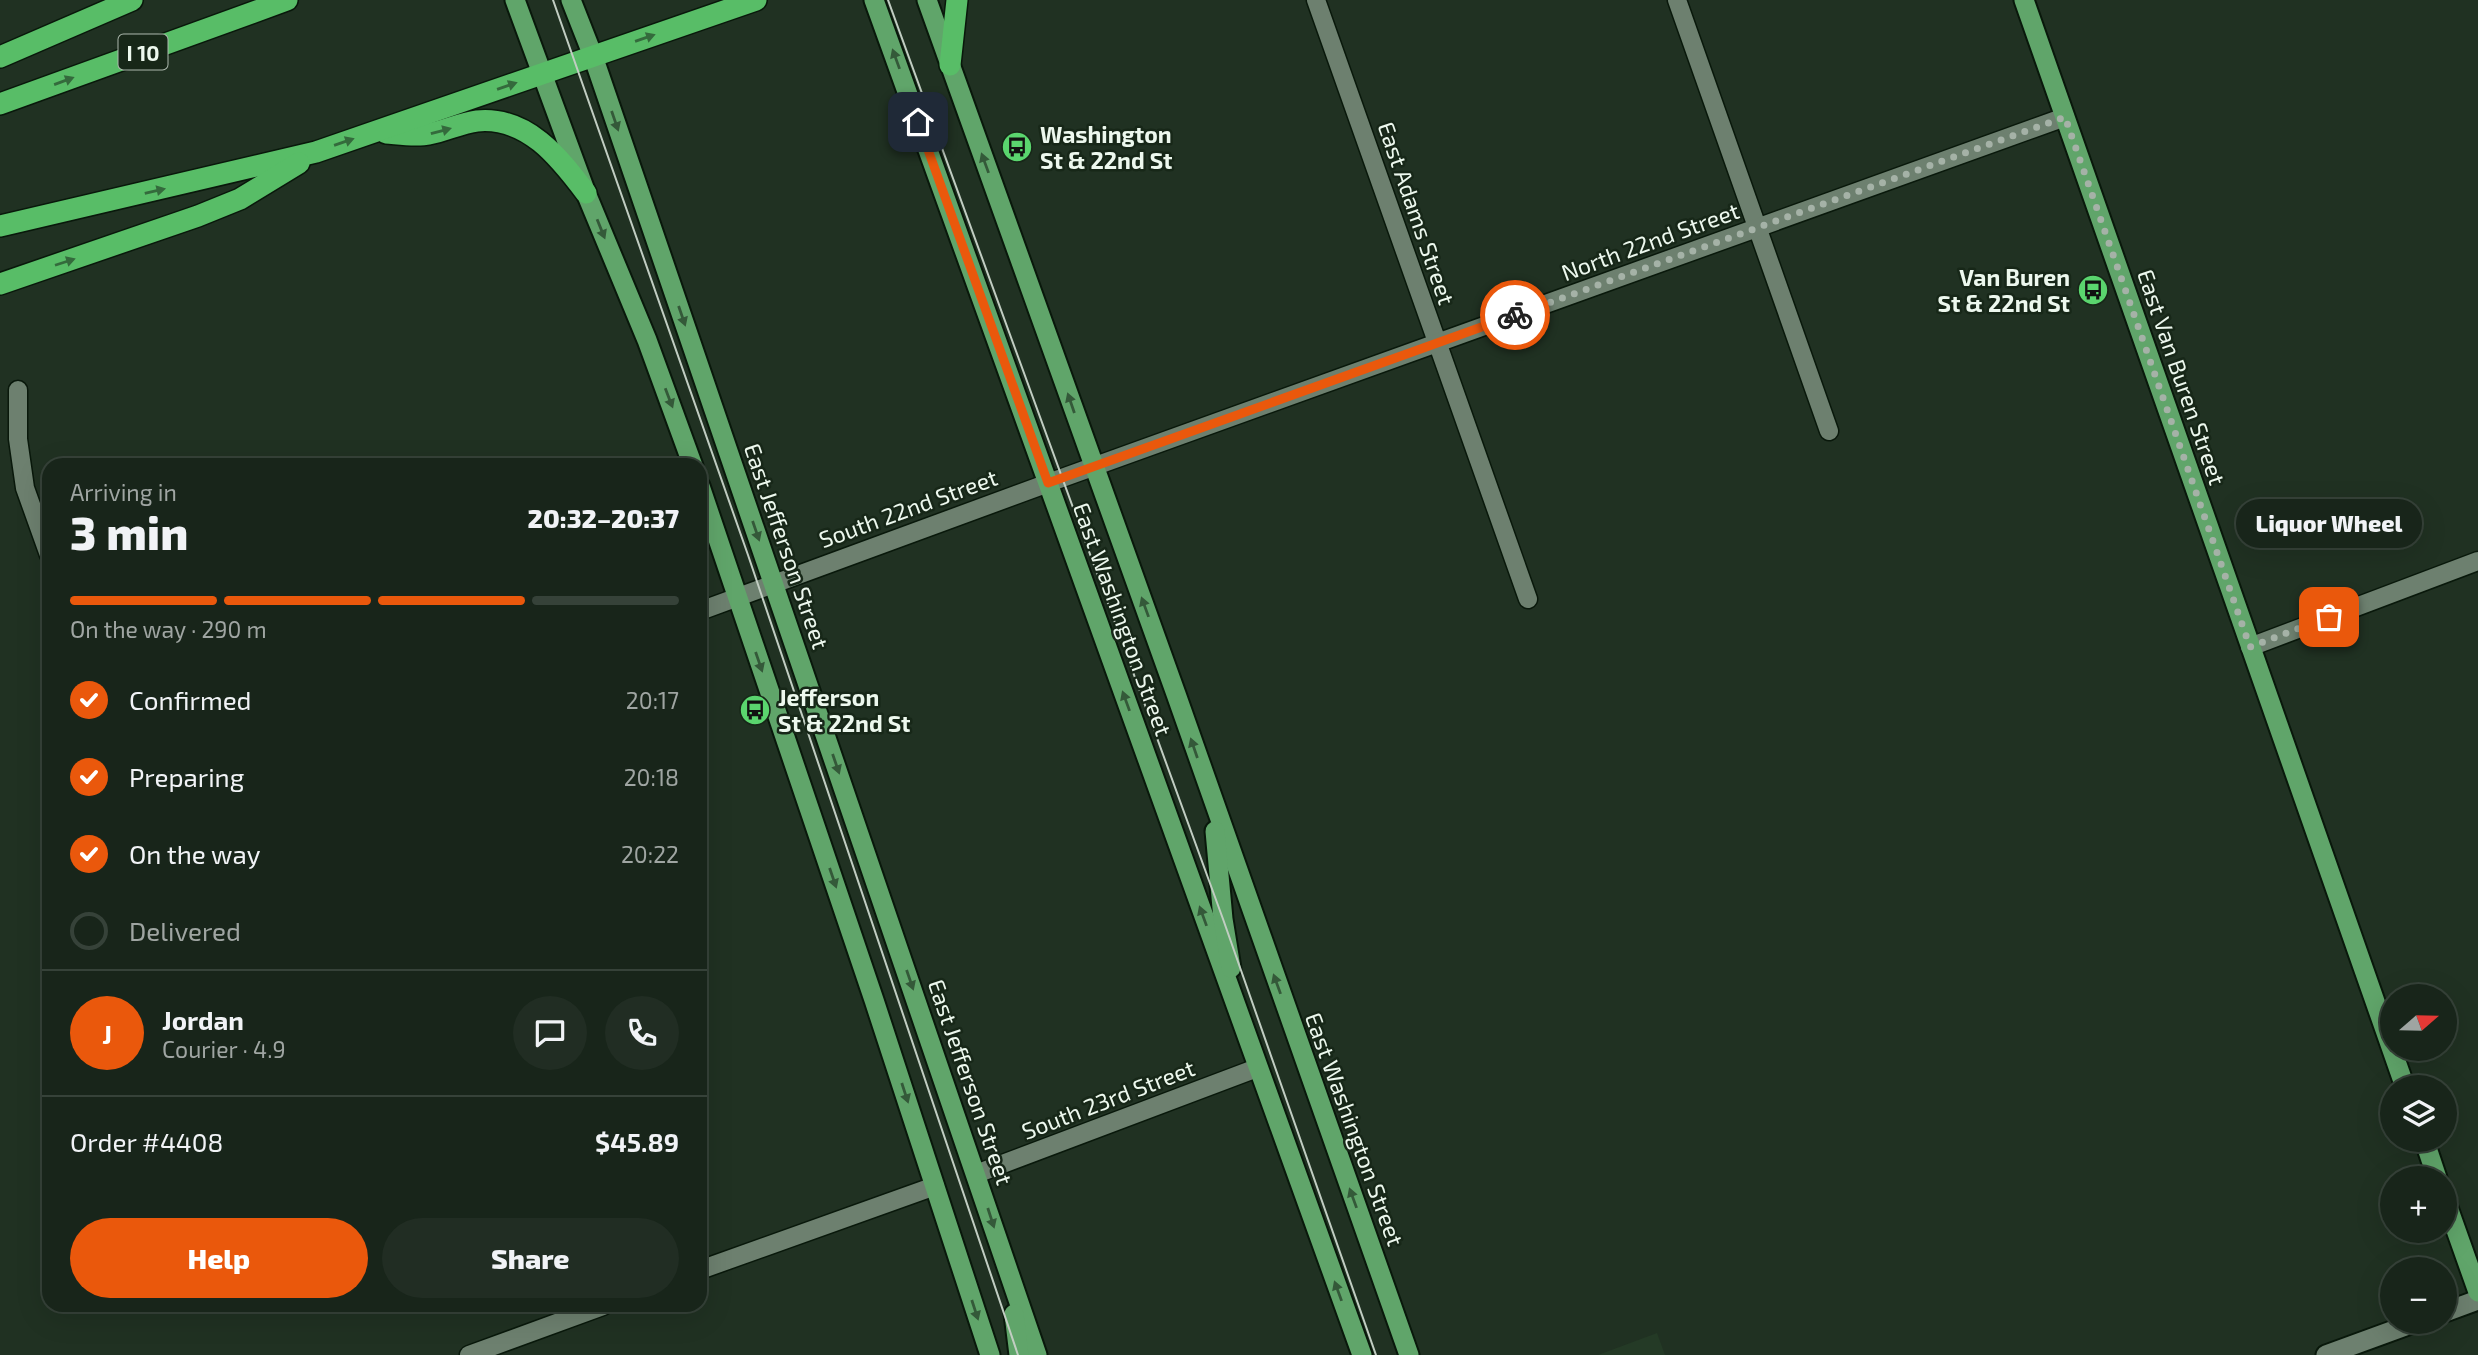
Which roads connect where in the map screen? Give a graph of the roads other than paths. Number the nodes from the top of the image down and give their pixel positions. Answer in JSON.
{"nodes":[{"id":1,"x":132,"y":0,"type":"edge"},
{"id":2,"x":286,"y":0,"type":"edge"},
{"id":3,"x":514,"y":0,"type":"edge"},
{"id":4,"x":571,"y":0,"type":"edge"},
{"id":5,"x":756,"y":0,"type":"edge"},
{"id":6,"x":874,"y":0,"type":"edge"},
{"id":7,"x":927,"y":0,"type":"edge"},
{"id":8,"x":957,"y":0,"type":"edge"},
{"id":9,"x":1316,"y":0,"type":"edge"},
{"id":10,"x":1677,"y":0,"type":"edge"},
{"id":11,"x":2024,"y":0,"type":"edge"},
{"id":12,"x":593,"y":56,"type":"junction"},
{"id":13,"x":0,"y":57,"type":"edge"},
{"id":14,"x":950,"y":65,"type":"junction"},
{"id":15,"x":542,"y":74,"type":"junction"},
{"id":16,"x":0,"y":104,"type":"edge"},
{"id":17,"x":2065,"y":117,"type":"junction"},
{"id":18,"x":373,"y":133,"type":"junction"},
{"id":19,"x":316,"y":152,"type":"junction"},
{"id":20,"x":586,"y":193,"type":"junction"},
{"id":21,"x":0,"y":226,"type":"edge"},
{"id":22,"x":1758,"y":228,"type":"junction"},
{"id":23,"x":0,"y":284,"type":"edge"},
{"id":24,"x":1437,"y":344,"type":"junction"},
{"id":25,"x":18,"y":390,"type":"dead end"},
{"id":26,"x":1829,"y":431,"type":"dead end"},
{"id":27,"x":690,"y":458,"type":"edge"},
{"id":28,"x":1094,"y":467,"type":"junction"},
{"id":29,"x":1048,"y":483,"type":"junction"},
{"id":30,"x":707,"y":507,"type":"edge"},
{"id":31,"x":42,"y":535,"type":"edge"},
{"id":32,"x":2478,"y":561,"type":"edge"},
{"id":33,"x":775,"y":584,"type":"junction"},
{"id":34,"x":738,"y":598,"type":"junction"},
{"id":35,"x":1528,"y":599,"type":"dead end"},
{"id":36,"x":707,"y":609,"type":"edge"},
{"id":37,"x":2250,"y":647,"type":"junction"},
{"id":38,"x":1212,"y":801,"type":"junction"},
{"id":39,"x":1240,"y":1017,"type":"junction"},
{"id":40,"x":1257,"y":1068,"type":"junction"},
{"id":41,"x":2401,"y":1075,"type":"edge"},
{"id":42,"x":976,"y":1174,"type":"junction"},
{"id":43,"x":935,"y":1186,"type":"junction"},
{"id":44,"x":2457,"y":1233,"type":"edge"},
{"id":45,"x":707,"y":1267,"type":"edge"},
{"id":46,"x":1007,"y":1268,"type":"junction"},
{"id":47,"x":2478,"y":1292,"type":"edge"},
{"id":48,"x":2478,"y":1300,"type":"edge"},
{"id":49,"x":2457,"y":1308,"type":"edge"},
{"id":50,"x":587,"y":1312,"type":"edge"},
{"id":51,"x":2383,"y":1334,"type":"edge"},
{"id":52,"x":469,"y":1355,"type":"edge"},
{"id":53,"x":990,"y":1355,"type":"edge"},
{"id":54,"x":1019,"y":1355,"type":"edge"},
{"id":55,"x":1037,"y":1355,"type":"edge"},
{"id":56,"x":1362,"y":1355,"type":"edge"},
{"id":57,"x":1409,"y":1355,"type":"edge"},
{"id":58,"x":2326,"y":1355,"type":"edge"}],
"edges":[{"from":1,"to":13,"type":"highway"},
{"from":16,"to":2,"type":"highway","number":"I 10","one_way":true},
{"from":3,"to":15,"type":"main road"},
{"from":4,"to":12,"type":"main road","name":"East Jefferson Street"},
{"from":12,"to":5,"type":"highway","one_way":true},
{"from":29,"to":6,"type":"main road","name":"East Washington Street","one_way":true},
{"from":7,"to":14,"type":"main road","name":"East Washington Street"},
{"from":8,"to":14,"type":"highway"},
{"from":9,"to":24,"type":"street","name":"East Adams Street"},
{"from":10,"to":22,"type":"street"},
{"from":11,"to":17,"type":"main road","name":"East Van Buren Street"},
{"from":12,"to":15,"type":"highway"},
{"from":12,"to":33,"type":"main road","name":"East Jefferson Street","one_way":true},
{"from":28,"to":14,"type":"main road","name":"East Washington Street","one_way":true},
{"from":18,"to":15,"type":"highway","one_way":true},
{"from":15,"to":20,"type":"main road"},
{"from":17,"to":22,"type":"street","name":"North 22nd Street"},
{"from":17,"to":37,"type":"main road","name":"East Van Buren Street"},
{"from":19,"to":18,"type":"highway","one_way":true},
{"from":18,"to":20,"type":"highway","one_way":true},
{"from":21,"to":19,"type":"highway","one_way":true},
{"from":23,"to":19,"type":"highway","one_way":true},
{"from":20,"to":27,"type":"main road","one_way":true},
{"from":22,"to":24,"type":"street","name":"North 22nd Street"},
{"from":22,"to":26,"type":"street"},
{"from":24,"to":28,"type":"street","name":"North 22nd Street"},
{"from":24,"to":35,"type":"street","name":"East Adams Street"},
{"from":25,"to":31,"type":"street"},
{"from":28,"to":29,"type":"street","name":"South 22nd Street"},
{"from":38,"to":28,"type":"main road","name":"East Washington Street","one_way":true},
{"from":29,"to":33,"type":"street","name":"South 22nd Street"},
{"from":39,"to":29,"type":"main road","name":"East Washington Street","one_way":true},
{"from":30,"to":34,"type":"main road"},
{"from":32,"to":37,"type":"street"},
{"from":33,"to":34,"type":"street","name":"South 22nd Street"},
{"from":33,"to":42,"type":"main road","name":"East Jefferson Street","one_way":true},
{"from":34,"to":36,"type":"street","name":"South 22nd Street"},
{"from":34,"to":43,"type":"main road","one_way":true},
{"from":37,"to":41,"type":"main road","name":"East Van Buren Street"},
{"from":38,"to":39,"type":"main road","name":"East Washington Street"},
{"from":57,"to":38,"type":"main road","name":"East Washington Street","one_way":true},
{"from":39,"to":40,"type":"main road","name":"East Washington Street"},
{"from":40,"to":42,"type":"street","name":"South 23rd Street"},
{"from":56,"to":40,"type":"main road","name":"East Washington Street","one_way":true},
{"from":42,"to":46,"type":"main road","name":"East Jefferson Street","one_way":true},
{"from":43,"to":45,"type":"street"},
{"from":43,"to":53,"type":"main road","one_way":true},
{"from":44,"to":47,"type":"main road"},
{"from":46,"to":54,"type":"main road","name":"East Jefferson Street"},
{"from":46,"to":55,"type":"main road","name":"East Jefferson Street"},
{"from":48,"to":49,"type":"main road"},
{"from":50,"to":52,"type":"street"},
{"from":51,"to":58,"type":"main road"}]}
